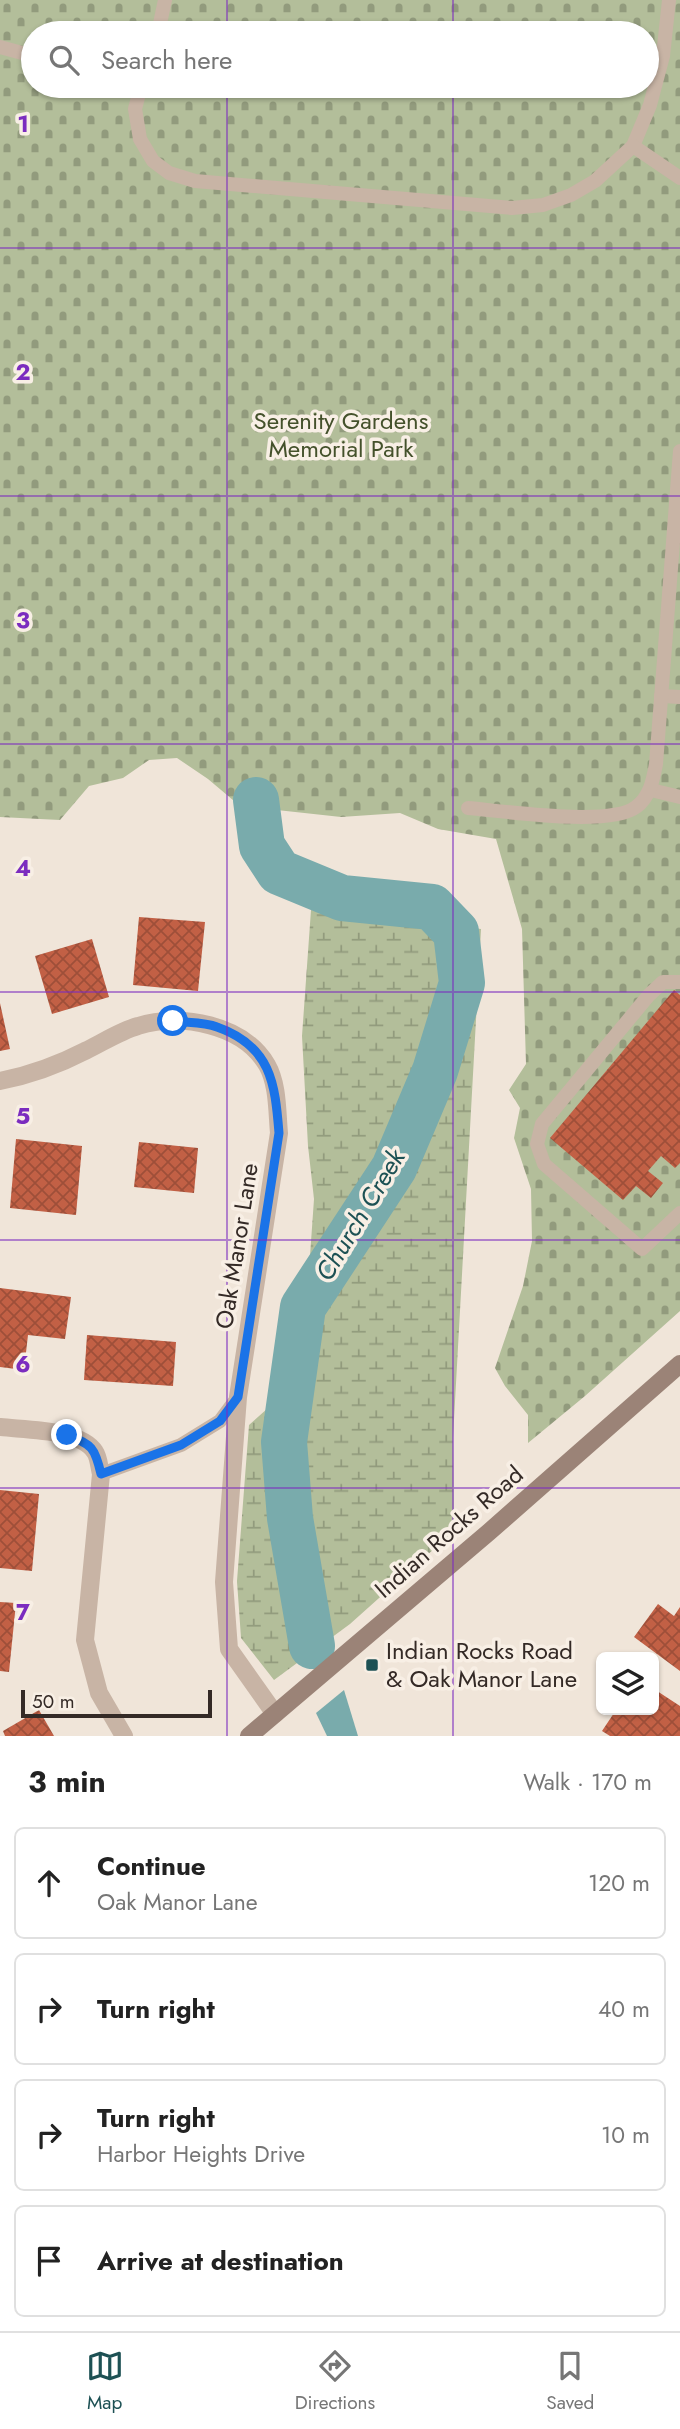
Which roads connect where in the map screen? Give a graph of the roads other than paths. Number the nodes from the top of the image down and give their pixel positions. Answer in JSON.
{"nodes":[{"id":1,"x":164,"y":0,"type":"edge"},
{"id":2,"x":669,"y":0,"type":"edge"},
{"id":3,"x":160,"y":21,"type":"edge"},
{"id":4,"x":0,"y":47,"type":"edge"},
{"id":5,"x":21,"y":53,"type":"edge"},
{"id":6,"x":659,"y":71,"type":"edge"},
{"id":7,"x":138,"y":98,"type":"edge"},
{"id":8,"x":652,"y":98,"type":"edge"},
{"id":9,"x":633,"y":146,"type":"junction"},
{"id":10,"x":680,"y":178,"type":"edge"},
{"id":11,"x":680,"y":452,"type":"edge"},
{"id":12,"x":679,"y":473,"type":"edge"},
{"id":13,"x":661,"y":696,"type":"junction"},
{"id":14,"x":680,"y":697,"type":"edge"},
{"id":15,"x":650,"y":790,"type":"junction"},
{"id":16,"x":680,"y":797,"type":"edge"},
{"id":17,"x":468,"y":808,"type":"dead end"},
{"id":18,"x":680,"y":982,"type":"edge"},
{"id":19,"x":0,"y":1080,"type":"edge"},
{"id":20,"x":680,"y":1213,"type":"edge"},
{"id":21,"x":680,"y":1364,"type":"edge"},
{"id":22,"x":238,"y":1397,"type":"junction"},
{"id":23,"x":0,"y":1427,"type":"edge"},
{"id":24,"x":101,"y":1474,"type":"junction"},
{"id":25,"x":275,"y":1714,"type":"junction"},
{"id":26,"x":124,"y":1736,"type":"edge"},
{"id":27,"x":249,"y":1736,"type":"edge"}],
"edges":[{"from":1,"to":3,"type":"lane"},
{"from":2,"to":6,"type":"lane"},
{"from":4,"to":5,"type":"lane"},
{"from":7,"to":9,"type":"lane"},
{"from":8,"to":9,"type":"lane"},
{"from":9,"to":10,"type":"lane"},
{"from":11,"to":12,"type":"lane"},
{"from":12,"to":13,"type":"lane"},
{"from":13,"to":14,"type":"lane"},
{"from":13,"to":15,"type":"lane"},
{"from":15,"to":16,"type":"lane"},
{"from":15,"to":17,"type":"lane"},
{"from":18,"to":20,"type":"lane"},
{"from":19,"to":22,"type":"street","name":"Oak Manor Lane"},
{"from":21,"to":25,"type":"street","name":"Indian Rocks Road"},
{"from":22,"to":24,"type":"lane"},
{"from":22,"to":25,"type":"street","name":"Oak Manor Lane"},
{"from":23,"to":24,"type":"street"},
{"from":24,"to":26,"type":"street"},
{"from":25,"to":27,"type":"street","name":"Indian Rocks Road"}]}
